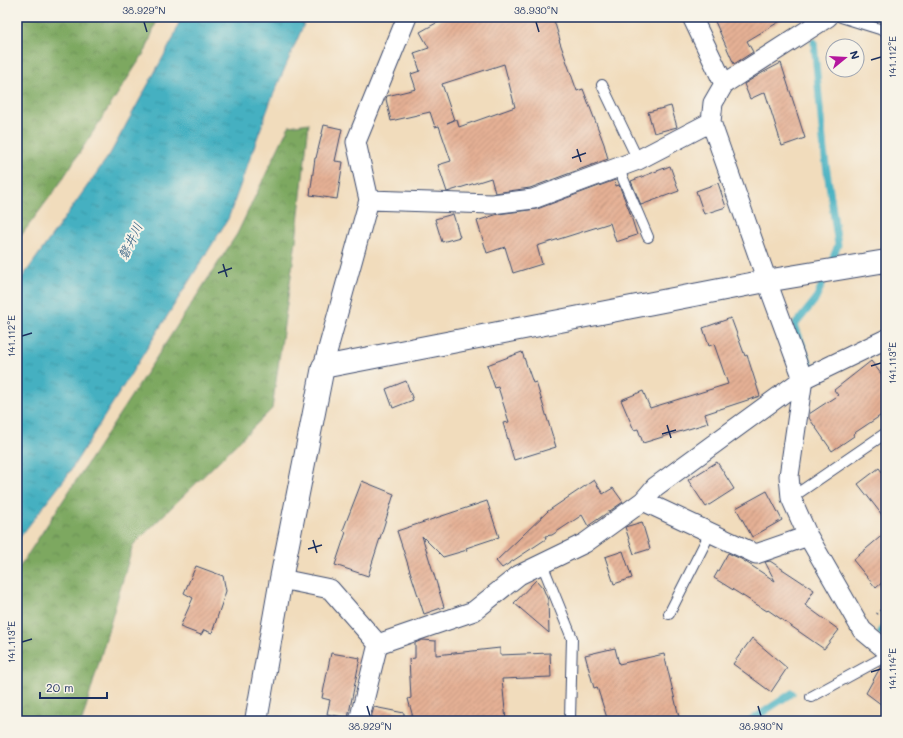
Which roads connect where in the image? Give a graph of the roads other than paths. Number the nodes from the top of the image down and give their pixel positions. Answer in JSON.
{"nodes":[{"id":1,"x":692,"y":17,"type":"edge"},
{"id":2,"x":841,"y":17,"type":"edge"},
{"id":3,"x":411,"y":18,"type":"edge"},
{"id":4,"x":817,"y":20,"type":"edge"},
{"id":5,"x":886,"y":31,"type":"edge"},
{"id":6,"x":724,"y":84,"type":"junction"},
{"id":7,"x":602,"y":85,"type":"dead end"},
{"id":8,"x":711,"y":122,"type":"junction"},
{"id":9,"x":638,"y":160,"type":"junction"},
{"id":10,"x":618,"y":167,"type":"junction"},
{"id":11,"x":369,"y":200,"type":"junction"},
{"id":12,"x":648,"y":237,"type":"dead end"},
{"id":13,"x":886,"y":261,"type":"edge"},
{"id":14,"x":766,"y":281,"type":"junction"},
{"id":15,"x":886,"y":339,"type":"edge"},
{"id":16,"x":323,"y":367,"type":"junction"},
{"id":17,"x":803,"y":379,"type":"junction"},
{"id":18,"x":886,"y":433,"type":"edge"},
{"id":19,"x":791,"y":498,"type":"junction"},
{"id":20,"x":643,"y":502,"type":"junction"},
{"id":21,"x":710,"y":533,"type":"junction"},
{"id":22,"x":808,"y":536,"type":"junction"},
{"id":23,"x":542,"y":564,"type":"junction"},
{"id":24,"x":281,"y":578,"type":"junction"},
{"id":25,"x":668,"y":614,"type":"dead end"},
{"id":26,"x":378,"y":644,"type":"junction"},
{"id":27,"x":886,"y":650,"type":"edge"},
{"id":28,"x":886,"y":656,"type":"edge"},
{"id":29,"x":811,"y":697,"type":"dead end"},
{"id":30,"x":570,"y":718,"type":"dead end"},
{"id":31,"x":256,"y":721,"type":"edge"},
{"id":32,"x":359,"y":721,"type":"edge"}],
"edges":[{"from":1,"to":6,"type":"street"},
{"from":2,"to":5,"type":"lane"},
{"from":3,"to":11,"type":"street"},
{"from":4,"to":6,"type":"street"},
{"from":6,"to":8,"type":"street"},
{"from":7,"to":9,"type":"lane"},
{"from":8,"to":9,"type":"street"},
{"from":8,"to":14,"type":"street"},
{"from":9,"to":10,"type":"street"},
{"from":10,"to":11,"type":"street"},
{"from":10,"to":12,"type":"lane"},
{"from":11,"to":16,"type":"street"},
{"from":13,"to":14,"type":"street"},
{"from":14,"to":16,"type":"street"},
{"from":14,"to":17,"type":"street"},
{"from":15,"to":17,"type":"street"},
{"from":16,"to":24,"type":"street"},
{"from":17,"to":19,"type":"street"},
{"from":17,"to":20,"type":"street"},
{"from":18,"to":19,"type":"lane"},
{"from":19,"to":22,"type":"street"},
{"from":20,"to":21,"type":"street"},
{"from":20,"to":23,"type":"street"},
{"from":21,"to":22,"type":"street"},
{"from":21,"to":25,"type":"lane"},
{"from":22,"to":27,"type":"street"},
{"from":23,"to":26,"type":"street"},
{"from":23,"to":30,"type":"lane"},
{"from":24,"to":26,"type":"street"},
{"from":24,"to":31,"type":"street"},
{"from":26,"to":32,"type":"street"},
{"from":28,"to":29,"type":"lane"}]}
